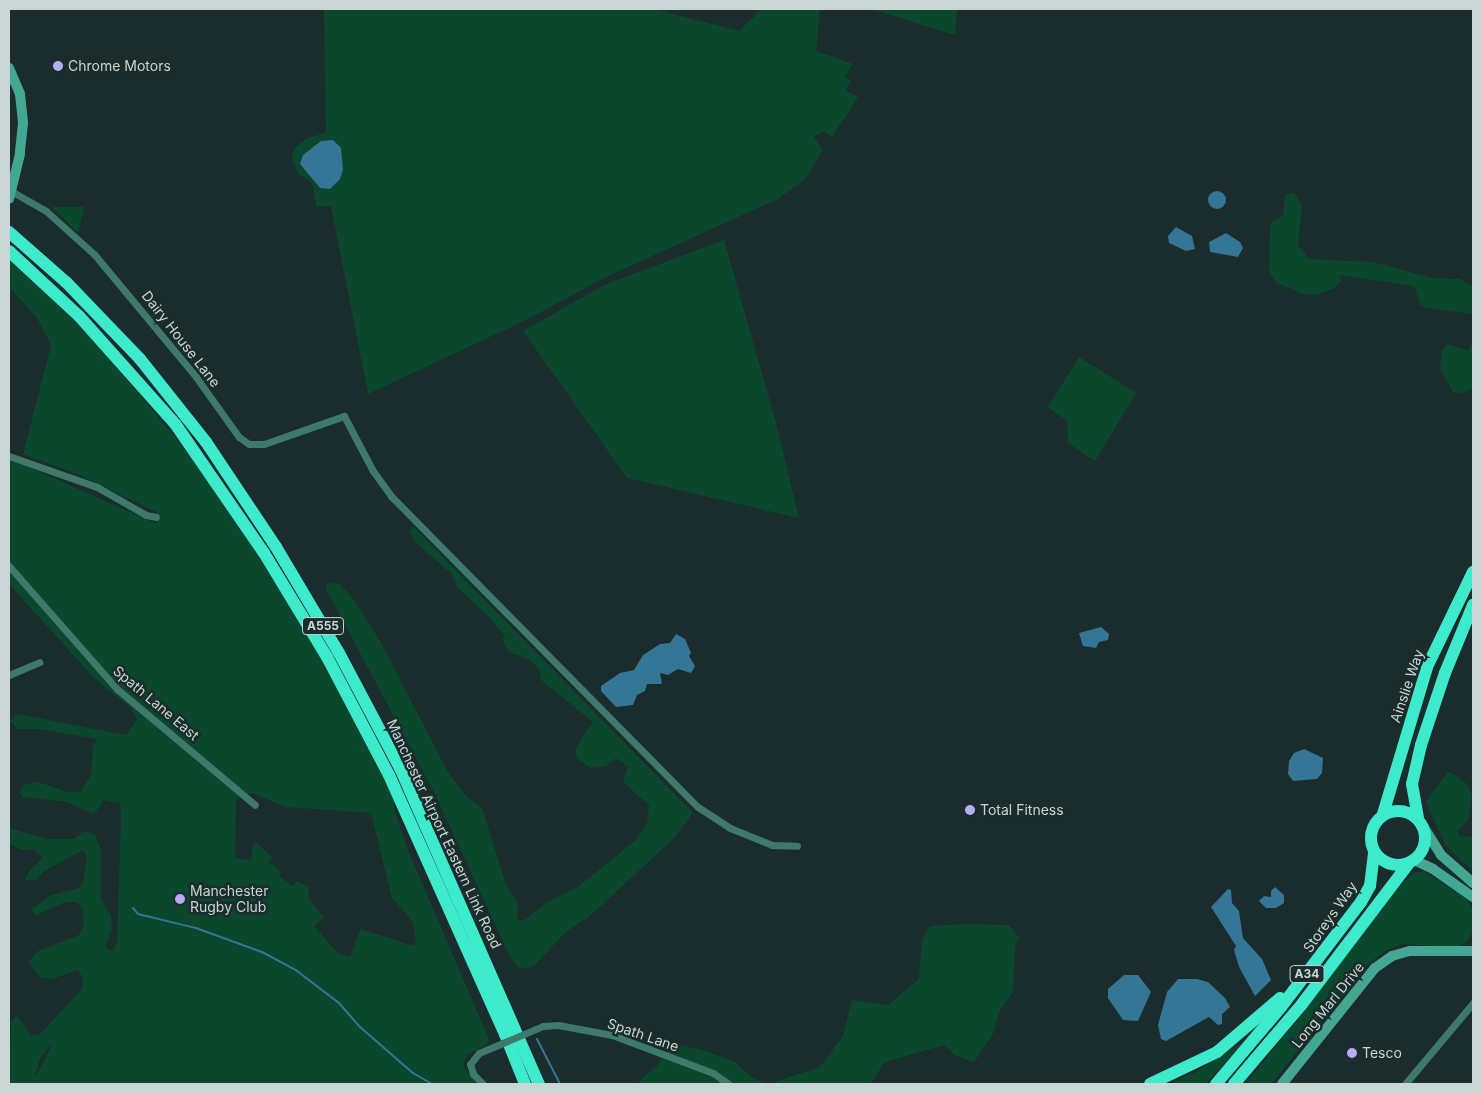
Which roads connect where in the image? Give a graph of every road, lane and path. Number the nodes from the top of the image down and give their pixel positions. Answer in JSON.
{"nodes":[{"id":1,"x":9,"y":68,"type":"edge"},
{"id":2,"x":10,"y":195,"type":"edge"},
{"id":3,"x":9,"y":232,"type":"edge"},
{"id":4,"x":9,"y":251,"type":"edge"},
{"id":5,"x":9,"y":456,"type":"edge"},
{"id":6,"x":156,"y":517,"type":"dead end"},
{"id":7,"x":9,"y":566,"type":"edge"},
{"id":8,"x":1473,"y":572,"type":"edge"},
{"id":9,"x":1473,"y":605,"type":"edge"},
{"id":10,"x":39,"y":662,"type":"dead end"},
{"id":11,"x":9,"y":674,"type":"edge"},
{"id":12,"x":255,"y":805,"type":"dead end"},
{"id":13,"x":1383,"y":814,"type":"junction"},
{"id":14,"x":1420,"y":822,"type":"junction"},
{"id":15,"x":797,"y":846,"type":"dead end"},
{"id":16,"x":1374,"y":852,"type":"junction"},
{"id":17,"x":1411,"y":862,"type":"junction"},
{"id":18,"x":1473,"y":883,"type":"edge"},
{"id":19,"x":1473,"y":897,"type":"edge"},
{"id":20,"x":1473,"y":941,"type":"edge"},
{"id":21,"x":1333,"y":942,"type":"junction"},
{"id":22,"x":1468,"y":952,"type":"edge"},
{"id":23,"x":488,"y":998,"type":"junction"},
{"id":24,"x":1473,"y":1003,"type":"edge"},
{"id":25,"x":482,"y":1084,"type":"edge"},
{"id":26,"x":516,"y":1084,"type":"edge"},
{"id":27,"x":525,"y":1084,"type":"edge"},
{"id":28,"x":539,"y":1084,"type":"edge"},
{"id":29,"x":729,"y":1084,"type":"edge"},
{"id":30,"x":1150,"y":1084,"type":"edge"},
{"id":31,"x":1216,"y":1084,"type":"edge"},
{"id":32,"x":1234,"y":1084,"type":"edge"},
{"id":33,"x":1282,"y":1084,"type":"edge"},
{"id":34,"x":1405,"y":1084,"type":"edge"}],
"edges":[{"from":1,"to":2,"type":"street"},
{"from":2,"to":15,"type":"street","name":"Dairy House Lane"},
{"from":3,"to":28,"type":"highway","name":"Manchester Airport Eastern Link Road","number":"A555"},
{"from":4,"to":23,"type":"highway","name":"Manchester Airport Eastern Link Road","number":"A555"},
{"from":5,"to":6,"type":"street"},
{"from":7,"to":12,"type":"street","name":"Spath Lane East"},
{"from":8,"to":13,"type":"highway","name":"Ainslie Way","number":"A34"},
{"from":9,"to":14,"type":"highway","number":"A34"},
{"from":10,"to":11,"type":"street"},
{"from":13,"to":14,"type":"highway"},
{"from":13,"to":16,"type":"highway","number":"A34"},
{"from":14,"to":17,"type":"highway","number":"A34"},
{"from":14,"to":18,"type":"street"},
{"from":16,"to":17,"type":"highway"},
{"from":16,"to":21,"type":"highway","name":"Storeys Way","number":"A34"},
{"from":17,"to":19,"type":"street"},
{"from":17,"to":32,"type":"highway","name":"Storeys Way","number":"A34"},
{"from":20,"to":22,"type":"street","name":"Long Marl Drive"},
{"from":21,"to":30,"type":"highway"},
{"from":21,"to":31,"type":"highway","name":"Storeys Way","number":"A34"},
{"from":22,"to":33,"type":"street","name":"Long Marl Drive"},
{"from":23,"to":26,"type":"highway"},
{"from":23,"to":27,"type":"highway","name":"Manchester Airport Eastern Link Road","number":"A555"},
{"from":24,"to":34,"type":"street"},
{"from":25,"to":29,"type":"street","name":"Spath Lane","bridge":true}]}
